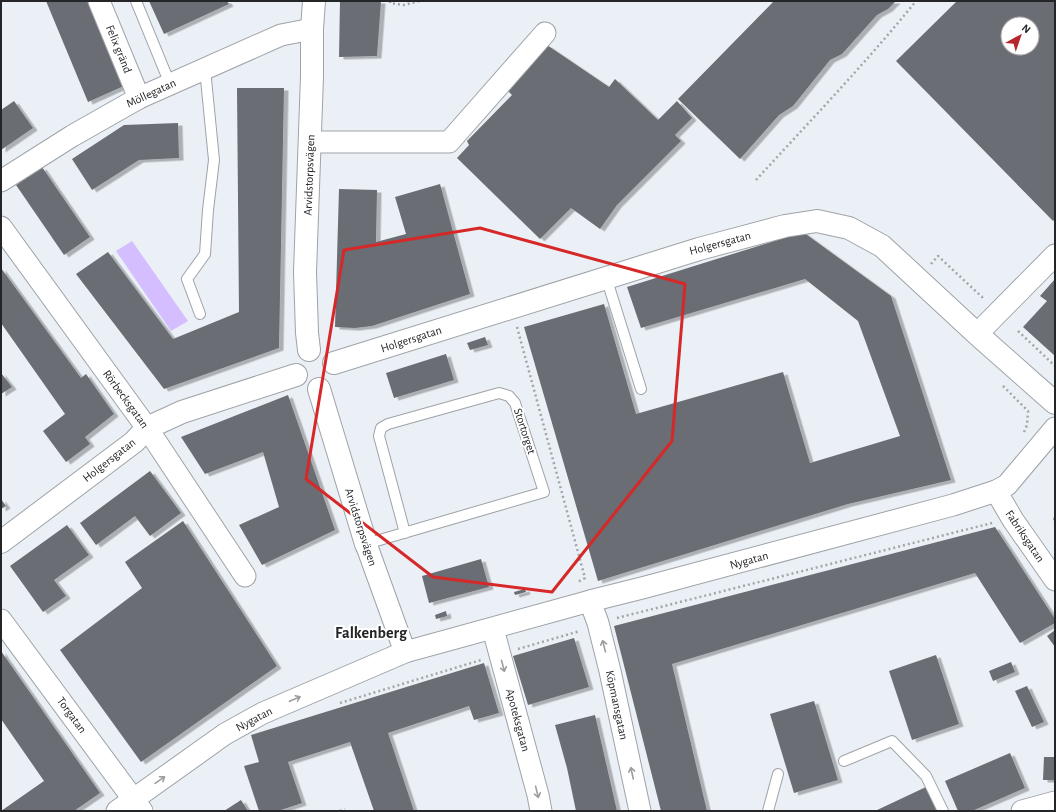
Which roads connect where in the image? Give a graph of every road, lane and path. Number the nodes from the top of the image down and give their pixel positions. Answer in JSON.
{"nodes":[{"id":1,"x":100,"y":1,"type":"edge"},
{"id":2,"x":136,"y":1,"type":"edge"},
{"id":3,"x":314,"y":1,"type":"edge"},
{"id":4,"x":390,"y":1,"type":"edge"},
{"id":5,"x":420,"y":1,"type":"edge"},
{"id":6,"x":916,"y":1,"type":"edge"},
{"id":7,"x":312,"y":28,"type":"junction"},
{"id":8,"x":545,"y":33,"type":"dead end"},
{"id":9,"x":205,"y":69,"type":"junction"},
{"id":10,"x":170,"y":84,"type":"junction"},
{"id":11,"x":139,"y":98,"type":"junction"},
{"id":12,"x":310,"y":142,"type":"junction"},
{"id":13,"x":756,"y":180,"type":"dead end"},
{"id":14,"x":1,"y":181,"type":"edge"},
{"id":15,"x":1,"y":227,"type":"edge"},
{"id":16,"x":1055,"y":255,"type":"edge"},
{"id":17,"x":938,"y":256,"type":"dead end"},
{"id":18,"x":606,"y":277,"type":"junction"},
{"id":19,"x":982,"y":297,"type":"dead end"},
{"id":20,"x":200,"y":314,"type":"dead end"},
{"id":21,"x":516,"y":324,"type":"dead end"},
{"id":22,"x":1018,"y":331,"type":"dead end"},
{"id":23,"x":977,"y":334,"type":"junction"},
{"id":24,"x":309,"y":350,"type":"junction"},
{"id":25,"x":334,"y":363,"type":"junction"},
{"id":26,"x":1055,"y":366,"type":"edge"},
{"id":27,"x":296,"y":375,"type":"junction"},
{"id":28,"x":1000,"y":384,"type":"dead end"},
{"id":29,"x":318,"y":389,"type":"junction"},
{"id":30,"x":641,"y":389,"type":"dead end"},
{"id":31,"x":1055,"y":403,"type":"edge"},
{"id":32,"x":147,"y":428,"type":"junction"},
{"id":33,"x":1055,"y":428,"type":"edge"},
{"id":34,"x":1024,"y":432,"type":"dead end"},
{"id":35,"x":996,"y":491,"type":"junction"},
{"id":36,"x":995,"y":522,"type":"dead end"},
{"id":37,"x":405,"y":533,"type":"junction"},
{"id":38,"x":1,"y":542,"type":"edge"},
{"id":39,"x":366,"y":544,"type":"junction"},
{"id":40,"x":245,"y":576,"type":"dead end"},
{"id":41,"x":1055,"y":580,"type":"edge"},
{"id":42,"x":576,"y":584,"type":"dead end"},
{"id":43,"x":590,"y":601,"type":"junction"},
{"id":44,"x":1,"y":620,"type":"edge"},
{"id":45,"x":598,"y":623,"type":"junction"},
{"id":46,"x":493,"y":629,"type":"junction"},
{"id":47,"x":411,"y":650,"type":"junction"},
{"id":48,"x":500,"y":654,"type":"junction"},
{"id":49,"x":334,"y":705,"type":"dead end"},
{"id":50,"x":844,"y":761,"type":"dead end"},
{"id":51,"x":778,"y":774,"type":"dead end"},
{"id":52,"x":1055,"y":802,"type":"edge"},
{"id":53,"x":131,"y":807,"type":"edge"},
{"id":54,"x":345,"y":809,"type":"dead end"},
{"id":55,"x":340,"y":811,"type":"edge"},
{"id":56,"x":541,"y":811,"type":"edge"},
{"id":57,"x":640,"y":811,"type":"edge"},
{"id":58,"x":768,"y":811,"type":"edge"},
{"id":59,"x":943,"y":811,"type":"edge"},
{"id":60,"x":1022,"y":811,"type":"edge"}],
"edges":[{"from":1,"to":11,"type":"street","name":"Felix gränd"},
{"from":2,"to":10,"type":"lane"},
{"from":3,"to":7,"type":"main road","name":"Arvidstorpsvägen"},
{"from":4,"to":5,"type":"path"},
{"from":6,"to":13,"type":"path"},
{"from":7,"to":9,"type":"street","name":"Möllegatan"},
{"from":7,"to":12,"type":"main road","name":"Arvidstorpsvägen"},
{"from":8,"to":12,"type":"street"},
{"from":9,"to":10,"type":"street","name":"Möllegatan"},
{"from":9,"to":20,"type":"lane"},
{"from":10,"to":11,"type":"street","name":"Möllegatan"},
{"from":11,"to":14,"type":"street","name":"Möllegatan"},
{"from":12,"to":24,"type":"main road","name":"Arvidstorpsvägen"},
{"from":15,"to":32,"type":"street","name":"Rörbecksgatan"},
{"from":16,"to":23,"type":"street"},
{"from":17,"to":19,"type":"path"},
{"from":18,"to":23,"type":"main road","name":"Holgersgatan"},
{"from":18,"to":25,"type":"main road","name":"Holgersgatan"},
{"from":18,"to":30,"type":"lane"},
{"from":21,"to":42,"type":"path"},
{"from":22,"to":26,"type":"path"},
{"from":23,"to":31,"type":"main road","name":"Holgersgatan"},
{"from":24,"to":25,"type":"main road"},
{"from":24,"to":27,"type":"main road"},
{"from":25,"to":29,"type":"main road"},
{"from":27,"to":29,"type":"main road"},
{"from":27,"to":32,"type":"main road","name":"Holgersgatan"},
{"from":28,"to":34,"type":"path"},
{"from":29,"to":39,"type":"main road","name":"Arvidstorpsvägen"},
{"from":32,"to":38,"type":"main road","name":"Holgersgatan"},
{"from":32,"to":40,"type":"street","name":"Rörbecksgatan"},
{"from":33,"to":35,"type":"street","name":"Nygatan"},
{"from":35,"to":41,"type":"street","name":"Fabriksgatan"},
{"from":35,"to":43,"type":"street","name":"Nygatan"},
{"from":36,"to":45,"type":"path"},
{"from":37,"to":37,"type":"lane","name":"Stortorget"},
{"from":37,"to":39,"type":"lane","name":"Stortorget"},
{"from":39,"to":47,"type":"street","name":"Arvidstorpsvägen"},
{"from":43,"to":45,"type":"street","name":"Köpmansgatan"},
{"from":43,"to":46,"type":"street","name":"Nygatan"},
{"from":44,"to":53,"type":"street","name":"Torgatan"},
{"from":45,"to":48,"type":"path"},
{"from":57,"to":45,"type":"street","name":"Köpmansgatan","one_way":true},
{"from":46,"to":47,"type":"street","name":"Nygatan"},
{"from":46,"to":48,"type":"street","name":"Apoteksgatan"},
{"from":53,"to":47,"type":"street","name":"Nygatan","one_way":true},
{"from":48,"to":49,"type":"path"},
{"from":48,"to":56,"type":"street","name":"Apoteksgatan","one_way":true},
{"from":50,"to":59,"type":"lane"},
{"from":51,"to":58,"type":"lane"},
{"from":52,"to":60,"type":"street"},
{"from":54,"to":55,"type":"path"}]}
